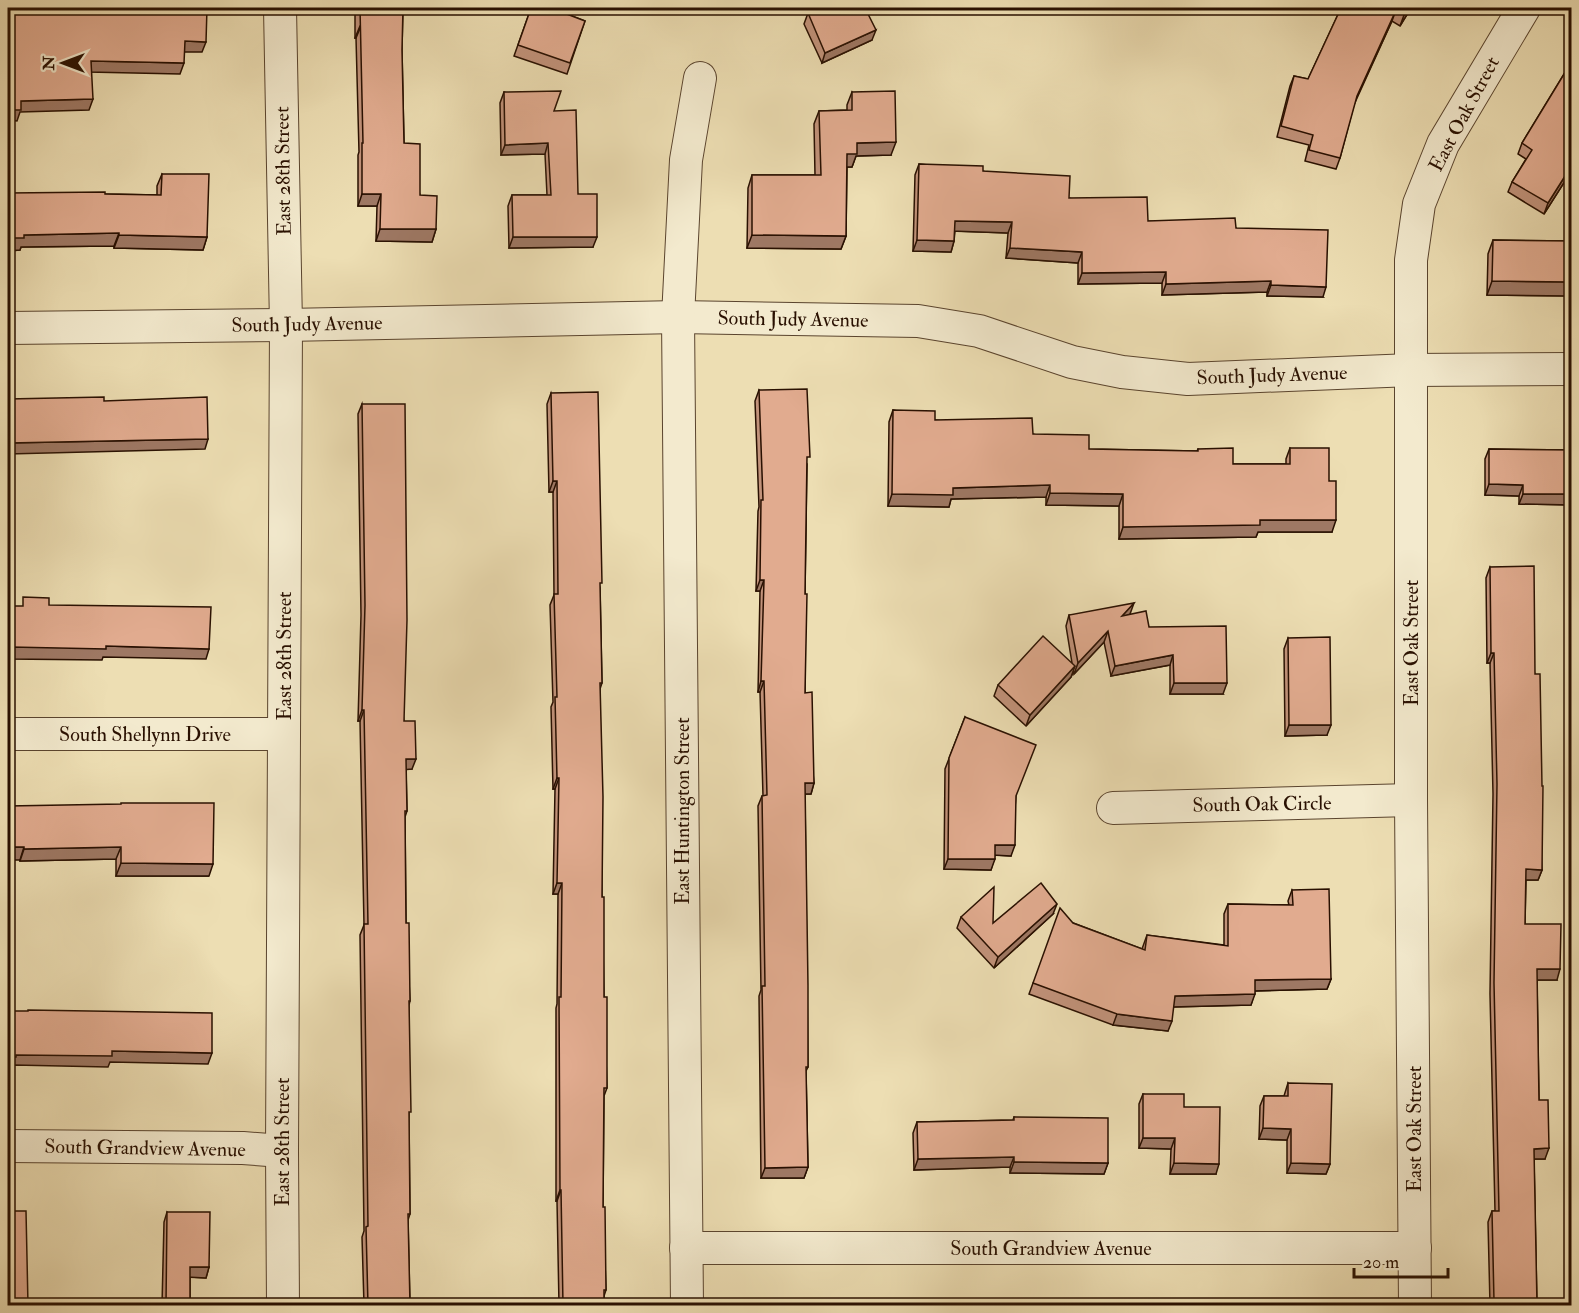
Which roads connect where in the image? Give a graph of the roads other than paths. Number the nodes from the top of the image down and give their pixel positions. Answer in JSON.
{"nodes":[{"id":1,"x":280,"y":8,"type":"edge"},
{"id":2,"x":1524,"y":8,"type":"edge"},
{"id":3,"x":700,"y":78,"type":"dead end"},
{"id":4,"x":678,"y":317,"type":"junction"},
{"id":5,"x":286,"y":325,"type":"junction"},
{"id":6,"x":8,"y":328,"type":"edge"},
{"id":7,"x":1572,"y":369,"type":"edge"},
{"id":8,"x":1411,"y":370,"type":"junction"},
{"id":9,"x":8,"y":734,"type":"edge"},
{"id":10,"x":283,"y":734,"type":"junction"},
{"id":11,"x":1411,"y":800,"type":"junction"},
{"id":12,"x":1113,"y":808,"type":"dead end"},
{"id":13,"x":8,"y":1146,"type":"edge"},
{"id":14,"x":282,"y":1151,"type":"junction"},
{"id":15,"x":686,"y":1248,"type":"junction"},
{"id":16,"x":1415,"y":1248,"type":"junction"},
{"id":17,"x":283,"y":1305,"type":"edge"},
{"id":18,"x":687,"y":1305,"type":"edge"},
{"id":19,"x":1415,"y":1305,"type":"edge"}],
"edges":[{"from":1,"to":5,"type":"street","name":"East 28th Street"},
{"from":2,"to":8,"type":"street","name":"East Oak Street"},
{"from":3,"to":4,"type":"street","name":"East Huntington Street"},
{"from":4,"to":5,"type":"street","name":"South Judy Avenue"},
{"from":4,"to":8,"type":"street","name":"South Judy Avenue"},
{"from":4,"to":15,"type":"street","name":"East Huntington Street"},
{"from":5,"to":6,"type":"street","name":"South Judy Avenue"},
{"from":5,"to":10,"type":"street","name":"East 28th Street"},
{"from":7,"to":8,"type":"street","name":"South Judy Avenue"},
{"from":8,"to":11,"type":"street","name":"East Oak Street"},
{"from":9,"to":10,"type":"street","name":"South Shellynn Drive"},
{"from":10,"to":14,"type":"street","name":"East 28th Street"},
{"from":11,"to":12,"type":"street","name":"South Oak Circle"},
{"from":11,"to":16,"type":"street","name":"East Oak Street"},
{"from":13,"to":14,"type":"street","name":"South Grandview Avenue"},
{"from":14,"to":17,"type":"street","name":"East 28th Street"},
{"from":15,"to":16,"type":"street","name":"South Grandview Avenue"},
{"from":15,"to":18,"type":"street","name":"East Huntington Street"},
{"from":16,"to":19,"type":"street","name":"East Oak Street"}]}
